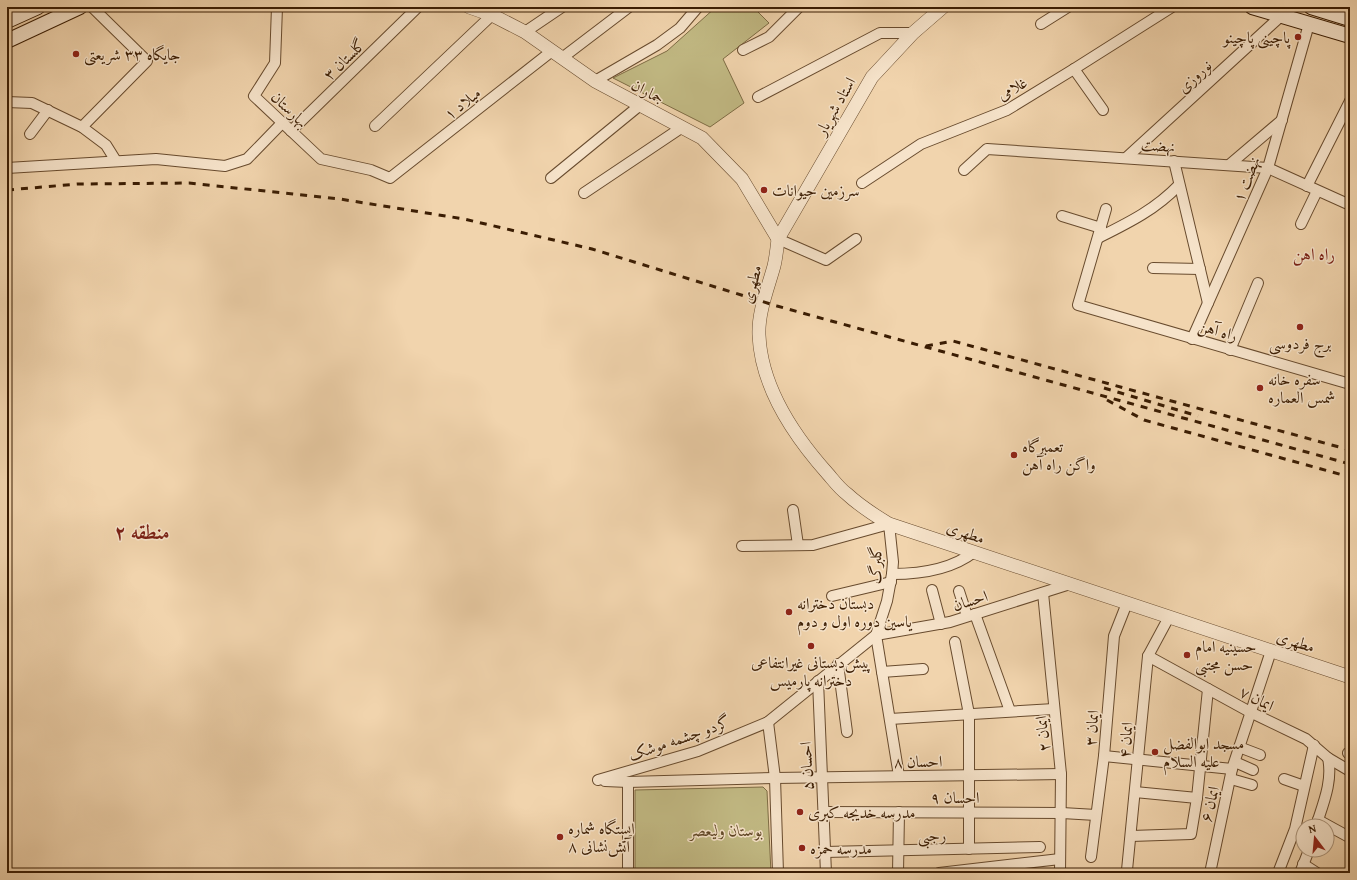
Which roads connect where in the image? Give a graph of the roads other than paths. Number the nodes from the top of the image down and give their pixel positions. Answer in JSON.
{"nodes":[{"id":1,"x":38,"y":7,"type":"edge"},
{"id":2,"x":80,"y":7,"type":"edge"},
{"id":3,"x":92,"y":7,"type":"edge"},
{"id":4,"x":277,"y":7,"type":"edge"},
{"id":5,"x":418,"y":7,"type":"edge"},
{"id":6,"x":469,"y":7,"type":"edge"},
{"id":7,"x":562,"y":7,"type":"edge"},
{"id":8,"x":629,"y":7,"type":"edge"},
{"id":9,"x":698,"y":7,"type":"edge"},
{"id":10,"x":799,"y":7,"type":"edge"},
{"id":11,"x":943,"y":7,"type":"edge"},
{"id":12,"x":1068,"y":7,"type":"edge"},
{"id":13,"x":1172,"y":7,"type":"edge"},
{"id":14,"x":1252,"y":7,"type":"edge"},
{"id":15,"x":1311,"y":7,"type":"edge"},
{"id":16,"x":497,"y":11,"type":"edge"},
{"id":17,"x":1281,"y":16,"type":"junction"},
{"id":18,"x":1350,"y":19,"type":"edge"},
{"id":19,"x":7,"y":21,"type":"edge"},
{"id":20,"x":1041,"y":24,"type":"dead end"},
{"id":21,"x":1309,"y":24,"type":"junction"},
{"id":22,"x":525,"y":32,"type":"junction"},
{"id":23,"x":913,"y":33,"type":"junction"},
{"id":24,"x":1350,"y":36,"type":"edge"},
{"id":25,"x":7,"y":41,"type":"edge"},
{"id":26,"x":743,"y":50,"type":"dead end"},
{"id":27,"x":557,"y":55,"type":"junction"},
{"id":28,"x":1074,"y":69,"type":"junction"},
{"id":29,"x":595,"y":81,"type":"junction"},
{"id":30,"x":758,"y":97,"type":"dead end"},
{"id":31,"x":1350,"y":101,"type":"edge"},
{"id":32,"x":7,"y":102,"type":"edge"},
{"id":33,"x":639,"y":106,"type":"junction"},
{"id":34,"x":48,"y":110,"type":"junction"},
{"id":35,"x":1103,"y":110,"type":"dead end"},
{"id":36,"x":1282,"y":120,"type":"junction"},
{"id":37,"x":282,"y":123,"type":"junction"},
{"id":38,"x":375,"y":126,"type":"dead end"},
{"id":39,"x":82,"y":127,"type":"junction"},
{"id":40,"x":682,"y":128,"type":"junction"},
{"id":41,"x":291,"y":132,"type":"junction"},
{"id":42,"x":30,"y":134,"type":"dead end"},
{"id":43,"x":1126,"y":158,"type":"junction"},
{"id":44,"x":116,"y":161,"type":"junction"},
{"id":45,"x":1174,"y":161,"type":"junction"},
{"id":46,"x":1229,"y":165,"type":"junction"},
{"id":47,"x":7,"y":168,"type":"edge"},
{"id":48,"x":1268,"y":168,"type":"junction"},
{"id":49,"x":964,"y":170,"type":"dead end"},
{"id":50,"x":390,"y":178,"type":"joint"},
{"id":51,"x":552,"y":178,"type":"dead end"},
{"id":52,"x":862,"y":183,"type":"dead end"},
{"id":53,"x":1179,"y":185,"type":"junction"},
{"id":54,"x":1307,"y":186,"type":"junction"},
{"id":55,"x":1317,"y":191,"type":"junction"},
{"id":56,"x":584,"y":193,"type":"dead end"},
{"id":57,"x":1350,"y":205,"type":"edge"},
{"id":58,"x":1106,"y":208,"type":"dead end"},
{"id":59,"x":1062,"y":216,"type":"dead end"},
{"id":60,"x":1301,"y":224,"type":"dead end"},
{"id":61,"x":1099,"y":233,"type":"junction"},
{"id":62,"x":778,"y":239,"type":"junction"},
{"id":63,"x":856,"y":239,"type":"dead end"},
{"id":64,"x":1153,"y":268,"type":"dead end"},
{"id":65,"x":1200,"y":269,"type":"junction"},
{"id":66,"x":1258,"y":283,"type":"dead end"},
{"id":67,"x":1208,"y":303,"type":"junction"},
{"id":68,"x":1192,"y":338,"type":"junction"},
{"id":69,"x":1230,"y":350,"type":"junction"},
{"id":70,"x":1350,"y":384,"type":"edge"},
{"id":71,"x":793,"y":510,"type":"dead end"},
{"id":72,"x":889,"y":524,"type":"junction"},
{"id":73,"x":798,"y":545,"type":"junction"},
{"id":74,"x":742,"y":546,"type":"dead end"},
{"id":75,"x":974,"y":552,"type":"junction"},
{"id":76,"x":892,"y":578,"type":"junction"},
{"id":77,"x":1070,"y":584,"type":"junction"},
{"id":78,"x":932,"y":590,"type":"dead end"},
{"id":79,"x":958,"y":591,"type":"dead end"},
{"id":80,"x":1043,"y":593,"type":"junction"},
{"id":81,"x":832,"y":596,"type":"dead end"},
{"id":82,"x":1127,"y":603,"type":"junction"},
{"id":83,"x":971,"y":615,"type":"junction"},
{"id":84,"x":1169,"y":617,"type":"junction"},
{"id":85,"x":940,"y":624,"type":"junction"},
{"id":86,"x":876,"y":635,"type":"junction"},
{"id":87,"x":955,"y":642,"type":"dead end"},
{"id":88,"x":1272,"y":651,"type":"junction"},
{"id":89,"x":1148,"y":656,"type":"junction"},
{"id":90,"x":838,"y":664,"type":"junction"},
{"id":91,"x":923,"y":669,"type":"dead end"},
{"id":92,"x":882,"y":672,"type":"junction"},
{"id":93,"x":1350,"y":677,"type":"edge"},
{"id":94,"x":818,"y":681,"type":"junction"},
{"id":95,"x":1208,"y":689,"type":"junction"},
{"id":96,"x":1054,"y":709,"type":"junction"},
{"id":97,"x":1010,"y":711,"type":"junction"},
{"id":98,"x":1250,"y":712,"type":"junction"},
{"id":99,"x":969,"y":714,"type":"junction"},
{"id":100,"x":890,"y":719,"type":"junction"},
{"id":101,"x":768,"y":722,"type":"junction"},
{"id":102,"x":848,"y":732,"type":"dead end"},
{"id":103,"x":1314,"y":745,"type":"junction"},
{"id":104,"x":1239,"y":747,"type":"junction"},
{"id":105,"x":1260,"y":755,"type":"dead end"},
{"id":106,"x":1104,"y":756,"type":"junction"},
{"id":107,"x":1328,"y":758,"type":"junction"},
{"id":108,"x":1139,"y":760,"type":"junction"},
{"id":109,"x":1201,"y":766,"type":"junction"},
{"id":110,"x":1233,"y":770,"type":"junction"},
{"id":111,"x":1253,"y":770,"type":"dead end"},
{"id":112,"x":1350,"y":771,"type":"edge"},
{"id":113,"x":1061,"y":774,"type":"junction"},
{"id":114,"x":970,"y":775,"type":"junction"},
{"id":115,"x":898,"y":776,"type":"junction"},
{"id":116,"x":822,"y":777,"type":"junction"},
{"id":117,"x":775,"y":778,"type":"junction"},
{"id":118,"x":1284,"y":779,"type":"dead end"},
{"id":119,"x":598,"y":780,"type":"joint"},
{"id":120,"x":628,"y":782,"type":"junction"},
{"id":121,"x":1252,"y":785,"type":"dead end"},
{"id":122,"x":1304,"y":786,"type":"junction"},
{"id":123,"x":1135,"y":792,"type":"junction"},
{"id":124,"x":1197,"y":798,"type":"junction"},
{"id":125,"x":824,"y":812,"type":"junction"},
{"id":126,"x":898,"y":812,"type":"junction"},
{"id":127,"x":968,"y":812,"type":"junction"},
{"id":128,"x":1062,"y":813,"type":"junction"},
{"id":129,"x":1096,"y":815,"type":"junction"},
{"id":130,"x":1318,"y":818,"type":"edge"},
{"id":131,"x":1335,"y":831,"type":"edge"},
{"id":132,"x":1131,"y":836,"type":"junction"},
{"id":133,"x":1349,"y":837,"type":"dead end"},
{"id":134,"x":1040,"y":847,"type":"dead end"},
{"id":135,"x":969,"y":849,"type":"junction"},
{"id":136,"x":898,"y":851,"type":"junction"},
{"id":137,"x":826,"y":852,"type":"junction"},
{"id":138,"x":1091,"y":857,"type":"dead end"},
{"id":139,"x":1306,"y":858,"type":"edge"},
{"id":140,"x":1060,"y":860,"type":"junction"},
{"id":141,"x":1020,"y":869,"type":"edge"},
{"id":142,"x":1301,"y":869,"type":"edge"},
{"id":143,"x":1127,"y":870,"type":"dead end"},
{"id":144,"x":1212,"y":872,"type":"edge"},
{"id":145,"x":628,"y":873,"type":"edge"},
{"id":146,"x":778,"y":873,"type":"edge"},
{"id":147,"x":826,"y":873,"type":"edge"},
{"id":148,"x":898,"y":873,"type":"edge"},
{"id":149,"x":946,"y":873,"type":"edge"},
{"id":150,"x":1060,"y":873,"type":"edge"},
{"id":151,"x":1278,"y":873,"type":"edge"},
{"id":152,"x":1317,"y":873,"type":"edge"}],
"edges":[{"from":1,"to":19,"type":"main road"},
{"from":2,"to":25,"type":"main road"},
{"from":3,"to":39,"type":"street"},
{"from":4,"to":37,"type":"street","name":"بهارستان"},
{"from":5,"to":41,"type":"street","name":"گلستان ۳"},
{"from":6,"to":16,"type":"street","name":"جماران"},
{"from":7,"to":22,"type":"street"},
{"from":8,"to":27,"type":"street","name":"میلاد ۱"},
{"from":9,"to":29,"type":"street"},
{"from":10,"to":26,"type":"street"},
{"from":11,"to":23,"type":"street","name":"استاد شهریار"},
{"from":12,"to":20,"type":"street"},
{"from":13,"to":28,"type":"street","name":"غلامی"},
{"from":14,"to":17,"type":"main road"},
{"from":15,"to":18,"type":"main road"},
{"from":16,"to":22,"type":"street","name":"جماران"},
{"from":16,"to":38,"type":"street"},
{"from":17,"to":21,"type":"main road"},
{"from":17,"to":43,"type":"street","name":"نوروزی"},
{"from":21,"to":24,"type":"main road"},
{"from":21,"to":36,"type":"street","name":"نهضت ۱"},
{"from":22,"to":27,"type":"street","name":"جماران"},
{"from":23,"to":30,"type":"street"},
{"from":23,"to":62,"type":"street","name":"استاد شهریار"},
{"from":27,"to":29,"type":"street","name":"جماران"},
{"from":27,"to":50,"type":"street","name":"میلاد ۱"},
{"from":28,"to":35,"type":"street"},
{"from":28,"to":52,"type":"street","name":"غلامی"},
{"from":29,"to":33,"type":"street","name":"جماران"},
{"from":31,"to":54,"type":"street"},
{"from":32,"to":34,"type":"street"},
{"from":33,"to":40,"type":"street","name":"جماران"},
{"from":33,"to":51,"type":"street"},
{"from":34,"to":39,"type":"street"},
{"from":34,"to":42,"type":"street"},
{"from":36,"to":46,"type":"street"},
{"from":36,"to":48,"type":"street","name":"نهضت ۱"},
{"from":37,"to":41,"type":"street","name":"بهارستان"},
{"from":37,"to":44,"type":"street"},
{"from":39,"to":44,"type":"street"},
{"from":40,"to":56,"type":"street"},
{"from":40,"to":62,"type":"street","name":"جماران"},
{"from":41,"to":50,"type":"street","name":"بهارستان"},
{"from":43,"to":45,"type":"street","name":"نهضت"},
{"from":43,"to":49,"type":"street","name":"نهضت"},
{"from":44,"to":47,"type":"street"},
{"from":45,"to":46,"type":"street","name":"نهضت"},
{"from":45,"to":53,"type":"street"},
{"from":46,"to":48,"type":"street","name":"نهضت"},
{"from":48,"to":54,"type":"street","name":"نهضت"},
{"from":48,"to":67,"type":"street","name":"نهضت ۱"},
{"from":53,"to":61,"type":"street"},
{"from":53,"to":65,"type":"street"},
{"from":54,"to":55,"type":"street","name":"نهضت"},
{"from":55,"to":57,"type":"street","name":"نهضت"},
{"from":55,"to":60,"type":"street"},
{"from":58,"to":61,"type":"street"},
{"from":59,"to":61,"type":"street"},
{"from":61,"to":68,"type":"street","name":"راه آهن"},
{"from":62,"to":63,"type":"street"},
{"from":62,"to":72,"type":"street","name":"مطهری"},
{"from":64,"to":65,"type":"street"},
{"from":65,"to":67,"type":"street"},
{"from":66,"to":69,"type":"street"},
{"from":67,"to":68,"type":"street","name":"نهضت ۱"},
{"from":68,"to":69,"type":"street","name":"راه آهن"},
{"from":69,"to":70,"type":"street","name":"راه آهن"},
{"from":71,"to":73,"type":"street"},
{"from":72,"to":73,"type":"street"},
{"from":72,"to":75,"type":"street","name":"مطهری"},
{"from":72,"to":76,"type":"street","name":"گلبرگ"},
{"from":73,"to":74,"type":"street"},
{"from":75,"to":76,"type":"street"},
{"from":75,"to":77,"type":"street","name":"مطهری"},
{"from":76,"to":81,"type":"street"},
{"from":76,"to":86,"type":"street","name":"گلبرگ"},
{"from":77,"to":80,"type":"street","name":"احسان"},
{"from":77,"to":82,"type":"street","name":"مطهری"},
{"from":78,"to":85,"type":"street"},
{"from":79,"to":83,"type":"street"},
{"from":80,"to":83,"type":"street","name":"احسان"},
{"from":80,"to":96,"type":"street","name":"ایمان ۲"},
{"from":82,"to":84,"type":"street","name":"مطهری"},
{"from":82,"to":106,"type":"street","name":"ایمان ۳"},
{"from":83,"to":85,"type":"street","name":"احسان"},
{"from":83,"to":97,"type":"street"},
{"from":84,"to":88,"type":"street","name":"مطهری"},
{"from":84,"to":89,"type":"street","name":"ایمان ۴"},
{"from":85,"to":86,"type":"street","name":"احسان"},
{"from":86,"to":90,"type":"street"},
{"from":86,"to":92,"type":"street"},
{"from":87,"to":99,"type":"street"},
{"from":88,"to":93,"type":"street","name":"مطهری"},
{"from":88,"to":98,"type":"street","name":"ایمان ۶"},
{"from":89,"to":95,"type":"street","name":"ایمان ۷"},
{"from":89,"to":108,"type":"street","name":"ایمان ۴"},
{"from":90,"to":94,"type":"street"},
{"from":90,"to":102,"type":"street"},
{"from":91,"to":92,"type":"street"},
{"from":92,"to":100,"type":"street"},
{"from":94,"to":101,"type":"street"},
{"from":94,"to":116,"type":"street","name":"احسان ۵"},
{"from":95,"to":98,"type":"street","name":"ایمان ۷"},
{"from":95,"to":109,"type":"street"},
{"from":96,"to":97,"type":"street"},
{"from":96,"to":113,"type":"street","name":"ایمان ۲"},
{"from":97,"to":99,"type":"street"},
{"from":98,"to":103,"type":"street","name":"ایمان ۷"},
{"from":98,"to":104,"type":"street","name":"ایمان ۶"},
{"from":99,"to":100,"type":"street"},
{"from":99,"to":114,"type":"street"},
{"from":100,"to":115,"type":"street"},
{"from":101,"to":117,"type":"street"},
{"from":101,"to":119,"type":"street","name":"گردو چشمه موشک"},
{"from":103,"to":107,"type":"street","name":"ایمان ۷"},
{"from":103,"to":122,"type":"street"},
{"from":104,"to":105,"type":"street"},
{"from":104,"to":110,"type":"street","name":"ایمان ۶"},
{"from":106,"to":108,"type":"street"},
{"from":106,"to":129,"type":"street","name":"ایمان ۳"},
{"from":107,"to":112,"type":"street","name":"ایمان ۷"},
{"from":107,"to":130,"type":"street"},
{"from":108,"to":109,"type":"street"},
{"from":108,"to":123,"type":"street","name":"ایمان ۴"},
{"from":109,"to":110,"type":"street"},
{"from":109,"to":124,"type":"street"},
{"from":110,"to":111,"type":"street"},
{"from":110,"to":121,"type":"street"},
{"from":110,"to":144,"type":"street","name":"ایمان ۶"},
{"from":113,"to":114,"type":"street","name":"احسان ۸"},
{"from":113,"to":128,"type":"street","name":"ایمان ۲"},
{"from":114,"to":115,"type":"street","name":"احسان ۸"},
{"from":114,"to":127,"type":"street"},
{"from":115,"to":116,"type":"street","name":"احسان ۸"},
{"from":116,"to":117,"type":"street","name":"احسان ۸"},
{"from":116,"to":125,"type":"street","name":"احسان ۵"},
{"from":117,"to":120,"type":"street","name":"احسان ۸"},
{"from":117,"to":146,"type":"street"},
{"from":118,"to":122,"type":"street"},
{"from":119,"to":120,"type":"street","name":"احسان ۸"},
{"from":120,"to":145,"type":"street"},
{"from":122,"to":151,"type":"street"},
{"from":123,"to":124,"type":"street"},
{"from":123,"to":132,"type":"street","name":"ایمان ۴"},
{"from":124,"to":132,"type":"street"},
{"from":125,"to":126,"type":"street","name":"احسان ۹"},
{"from":125,"to":137,"type":"street","name":"احسان ۵"},
{"from":126,"to":127,"type":"street","name":"احسان ۹"},
{"from":126,"to":136,"type":"street"},
{"from":127,"to":128,"type":"street","name":"احسان ۹"},
{"from":127,"to":135,"type":"street"},
{"from":128,"to":129,"type":"street","name":"احسان ۹"},
{"from":128,"to":140,"type":"street","name":"ایمان ۲"},
{"from":129,"to":138,"type":"street","name":"ایمان ۳"},
{"from":131,"to":133,"type":"street"},
{"from":132,"to":143,"type":"street","name":"ایمان ۴"},
{"from":134,"to":135,"type":"street","name":"رجبی"},
{"from":135,"to":136,"type":"street","name":"رجبی"},
{"from":136,"to":137,"type":"street","name":"رجبی"},
{"from":136,"to":148,"type":"street"},
{"from":137,"to":147,"type":"street","name":"احسان ۵"},
{"from":139,"to":142,"type":"street"},
{"from":140,"to":141,"type":"street"},
{"from":140,"to":150,"type":"street","name":"ایمان ۲"},
{"from":141,"to":149,"type":"street"},
{"from":142,"to":152,"type":"street"}]}
